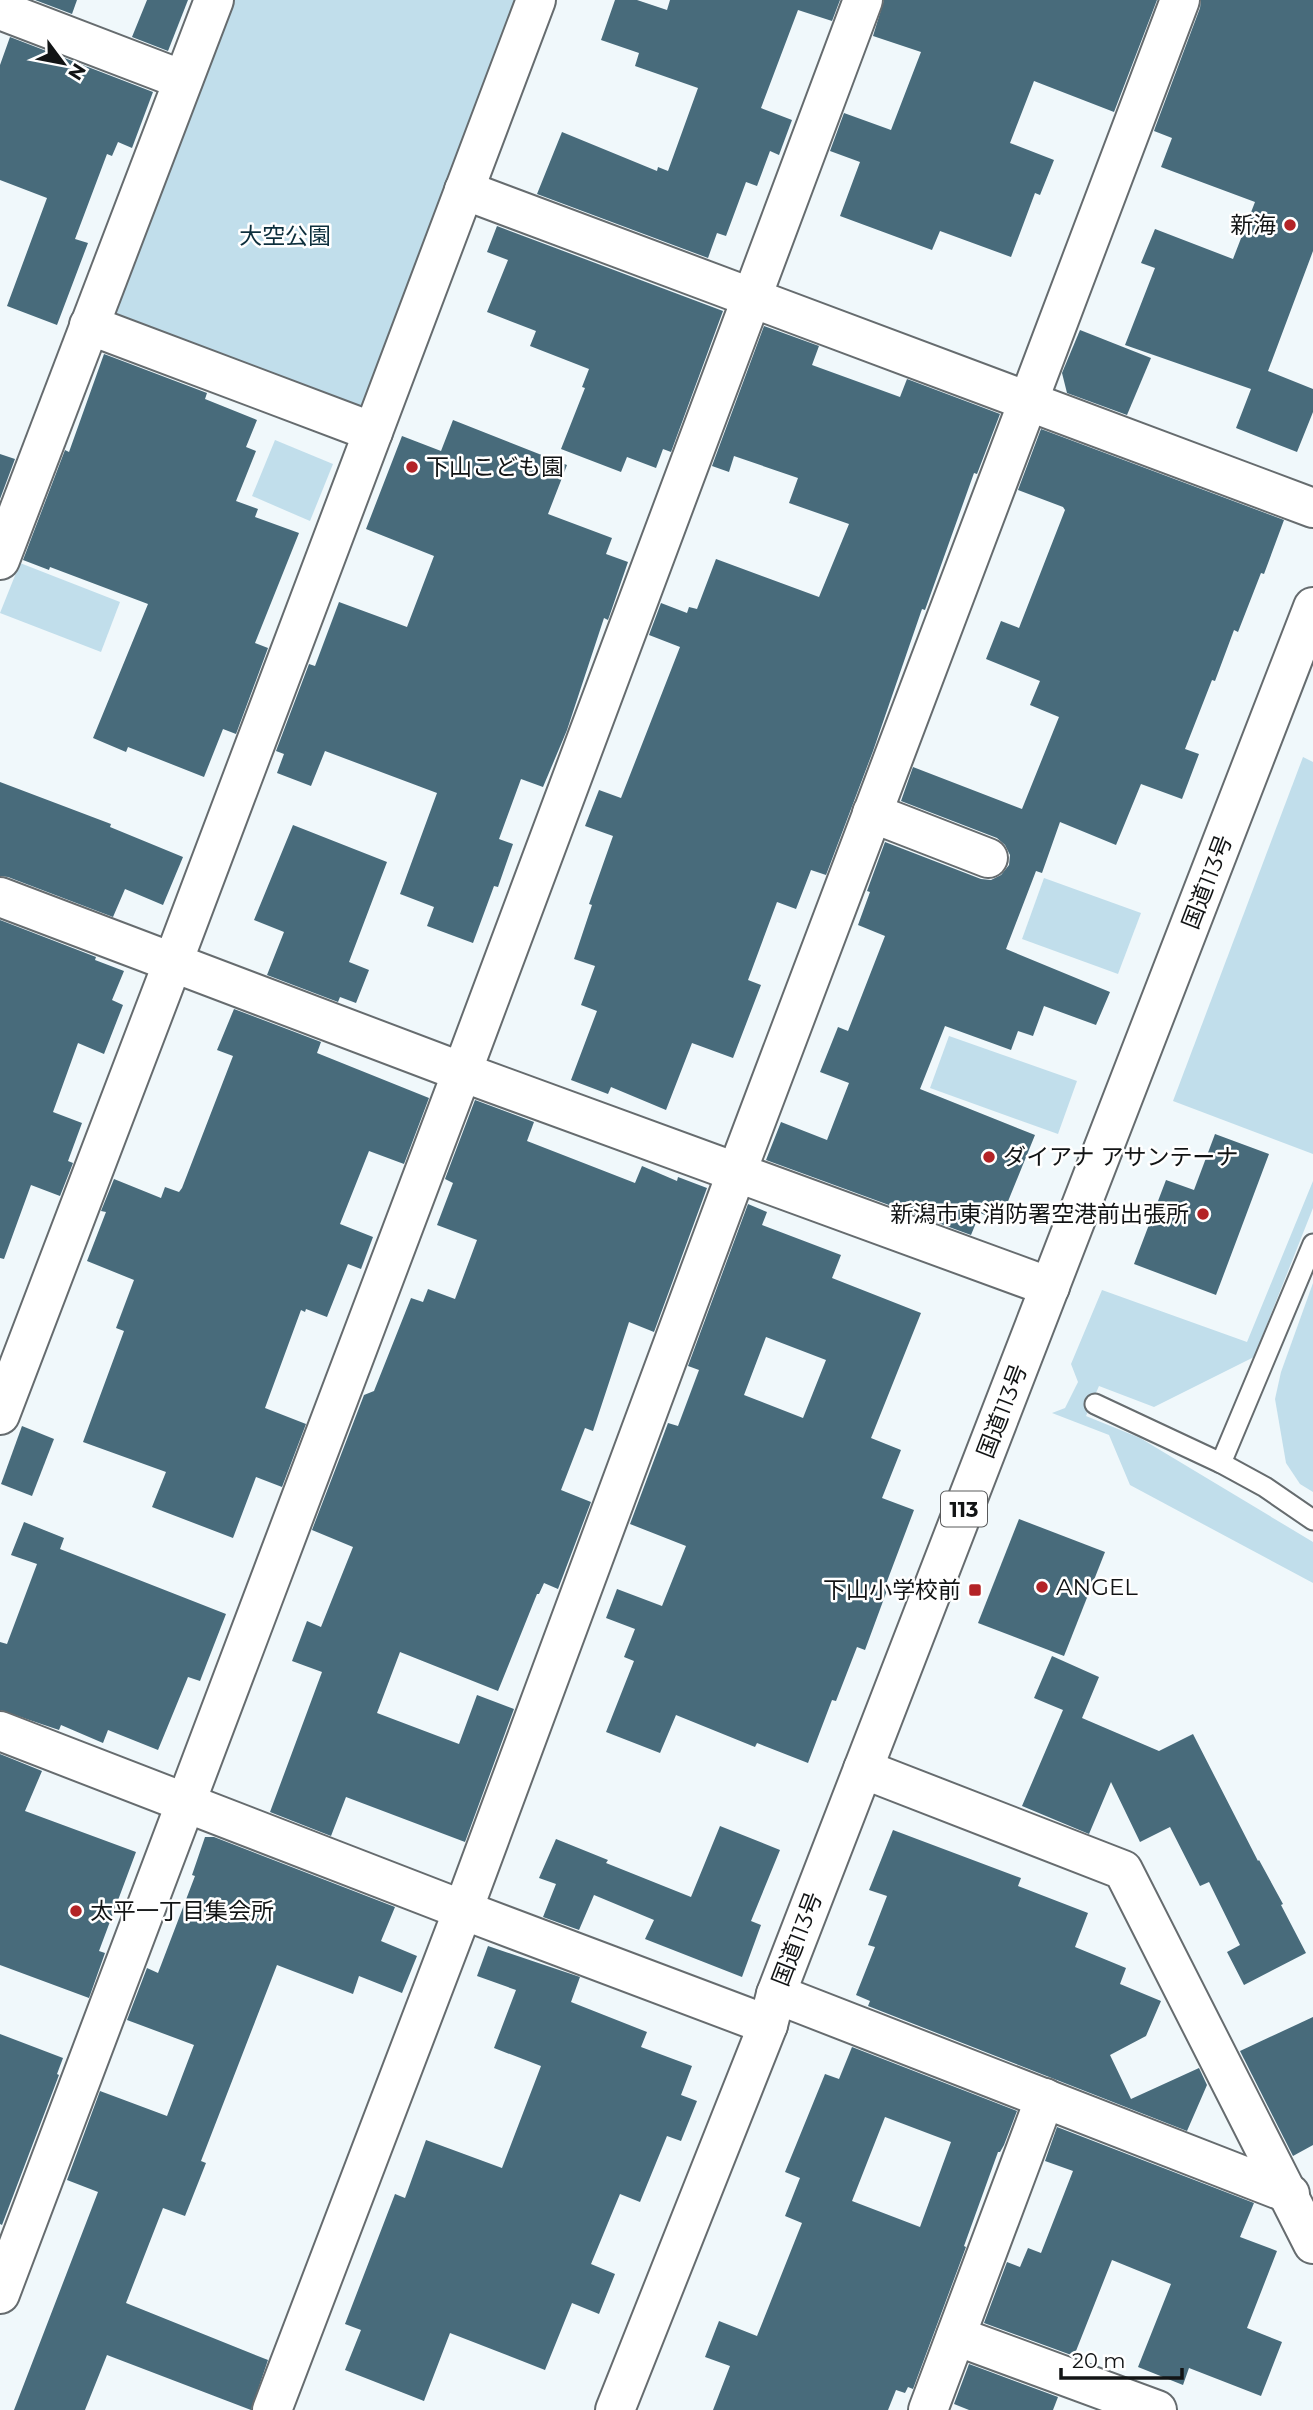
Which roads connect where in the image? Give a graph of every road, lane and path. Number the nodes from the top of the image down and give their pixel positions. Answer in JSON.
{"nodes":[{"id":1,"x":214,"y":0,"type":"edge"},
{"id":2,"x":536,"y":0,"type":"edge"},
{"id":3,"x":863,"y":0,"type":"edge"},
{"id":4,"x":1180,"y":0,"type":"edge"},
{"id":5,"x":0,"y":10,"type":"edge"},
{"id":6,"x":183,"y":80,"type":"junction"},
{"id":7,"x":464,"y":190,"type":"junction"},
{"id":8,"x":750,"y":298,"type":"junction"},
{"id":9,"x":89,"y":325,"type":"junction"},
{"id":10,"x":1028,"y":401,"type":"junction"},
{"id":11,"x":373,"y":432,"type":"junction"},
{"id":12,"x":1313,"y":508,"type":"edge"},
{"id":13,"x":0,"y":560,"type":"edge"},
{"id":14,"x":1313,"y":607,"type":"edge"},
{"id":15,"x":872,"y":813,"type":"junction"},
{"id":16,"x":988,"y":858,"type":"dead end"},
{"id":17,"x":0,"y":897,"type":"edge"},
{"id":18,"x":173,"y":962,"type":"junction"},
{"id":19,"x":462,"y":1072,"type":"junction"},
{"id":20,"x":736,"y":1174,"type":"junction"},
{"id":21,"x":1313,"y":1244,"type":"edge"},
{"id":22,"x":1050,"y":1287,"type":"junction"},
{"id":23,"x":1095,"y":1404,"type":"dead end"},
{"id":24,"x":0,"y":1415,"type":"edge"},
{"id":25,"x":1221,"y":1463,"type":"junction"},
{"id":26,"x":1313,"y":1520,"type":"edge"},
{"id":27,"x":0,"y":1731,"type":"edge"},
{"id":28,"x":863,"y":1769,"type":"junction"},
{"id":29,"x":185,"y":1803,"type":"junction"},
{"id":30,"x":463,"y":1910,"type":"junction"},
{"id":31,"x":772,"y":2010,"type":"junction"},
{"id":32,"x":1045,"y":2098,"type":"junction"},
{"id":33,"x":1290,"y":2194,"type":"junction"},
{"id":34,"x":1313,"y":2244,"type":"edge"},
{"id":35,"x":0,"y":2294,"type":"edge"},
{"id":36,"x":956,"y":2336,"type":"junction"},
{"id":37,"x":272,"y":2410,"type":"edge"},
{"id":38,"x":615,"y":2410,"type":"edge"},
{"id":39,"x":928,"y":2410,"type":"edge"},
{"id":40,"x":1157,"y":2410,"type":"edge"}],
"edges":[{"from":1,"to":6,"type":"main road"},
{"from":2,"to":7,"type":"main road"},
{"from":3,"to":8,"type":"main road"},
{"from":4,"to":10,"type":"main road"},
{"from":5,"to":6,"type":"main road"},
{"from":6,"to":9,"type":"main road"},
{"from":7,"to":8,"type":"main road"},
{"from":7,"to":11,"type":"main road"},
{"from":8,"to":10,"type":"main road"},
{"from":8,"to":19,"type":"main road"},
{"from":9,"to":11,"type":"main road"},
{"from":9,"to":13,"type":"main road"},
{"from":10,"to":12,"type":"main road"},
{"from":10,"to":15,"type":"main road"},
{"from":11,"to":18,"type":"main road"},
{"from":14,"to":22,"type":"main road","name":"国道113号","number":"113"},
{"from":15,"to":16,"type":"main road"},
{"from":15,"to":20,"type":"main road"},
{"from":17,"to":18,"type":"main road"},
{"from":18,"to":19,"type":"main road"},
{"from":18,"to":24,"type":"main road"},
{"from":19,"to":20,"type":"main road"},
{"from":19,"to":29,"type":"main road"},
{"from":20,"to":22,"type":"main road"},
{"from":20,"to":30,"type":"main road"},
{"from":21,"to":25,"type":"lane"},
{"from":22,"to":28,"type":"main road","name":"国道113号","number":"113"},
{"from":23,"to":25,"type":"lane"},
{"from":25,"to":26,"type":"lane"},
{"from":27,"to":29,"type":"main road"},
{"from":28,"to":31,"type":"main road","name":"国道113号","number":"113"},
{"from":28,"to":33,"type":"main road"},
{"from":29,"to":30,"type":"main road"},
{"from":29,"to":35,"type":"main road"},
{"from":30,"to":31,"type":"main road"},
{"from":30,"to":37,"type":"main road"},
{"from":31,"to":32,"type":"main road"},
{"from":31,"to":38,"type":"main road","name":"国道113号","number":"113"},
{"from":32,"to":33,"type":"main road"},
{"from":32,"to":36,"type":"main road"},
{"from":33,"to":34,"type":"main road"},
{"from":36,"to":39,"type":"main road"},
{"from":36,"to":40,"type":"main road"}]}
